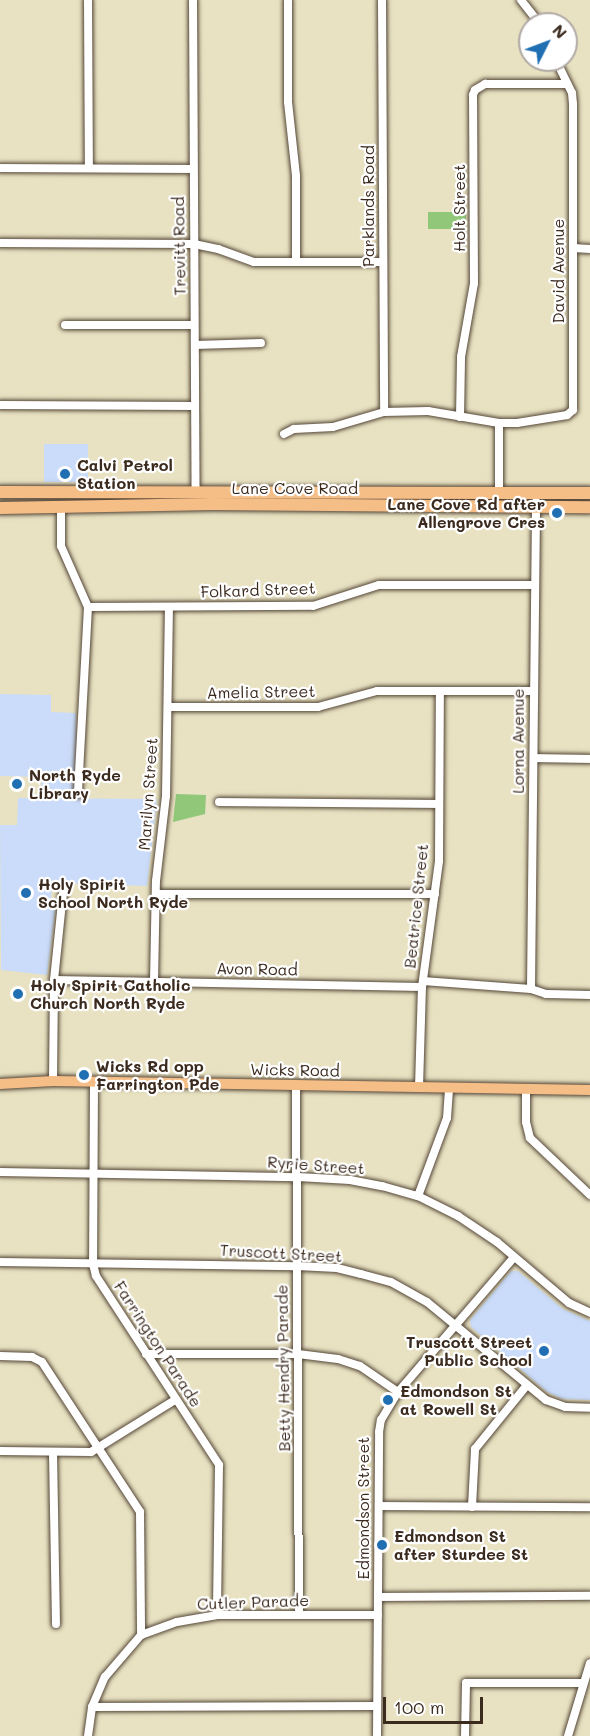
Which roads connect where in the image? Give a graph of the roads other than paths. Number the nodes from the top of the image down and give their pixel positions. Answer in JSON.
{"nodes":[{"id":1,"x":88,"y":0,"type":"edge"},
{"id":2,"x":193,"y":0,"type":"edge"},
{"id":3,"x":288,"y":0,"type":"edge"},
{"id":4,"x":382,"y":0,"type":"edge"},
{"id":5,"x":521,"y":0,"type":"edge"},
{"id":6,"x":530,"y":12,"type":"edge"},
{"id":7,"x":562,"y":72,"type":"edge"},
{"id":8,"x":567,"y":84,"type":"junction"},
{"id":9,"x":0,"y":168,"type":"edge"},
{"id":10,"x":89,"y":168,"type":"junction"},
{"id":11,"x":193,"y":169,"type":"junction"},
{"id":12,"x":0,"y":243,"type":"edge"},
{"id":13,"x":194,"y":244,"type":"junction"},
{"id":14,"x":573,"y":248,"type":"junction"},
{"id":15,"x":590,"y":249,"type":"edge"},
{"id":16,"x":296,"y":262,"type":"junction"},
{"id":17,"x":383,"y":262,"type":"junction"},
{"id":18,"x":64,"y":325,"type":"dead end"},
{"id":19,"x":194,"y":325,"type":"junction"},
{"id":20,"x":261,"y":343,"type":"dead end"},
{"id":21,"x":195,"y":345,"type":"junction"},
{"id":22,"x":0,"y":405,"type":"edge"},
{"id":23,"x":195,"y":406,"type":"junction"},
{"id":24,"x":384,"y":412,"type":"junction"},
{"id":25,"x":460,"y":417,"type":"junction"},
{"id":26,"x":499,"y":423,"type":"junction"},
{"id":27,"x":284,"y":434,"type":"dead end"},
{"id":28,"x":0,"y":492,"type":"edge"},
{"id":29,"x":196,"y":492,"type":"junction"},
{"id":30,"x":499,"y":493,"type":"junction"},
{"id":31,"x":536,"y":493,"type":"junction"},
{"id":32,"x":590,"y":493,"type":"edge"},
{"id":33,"x":61,"y":506,"type":"junction"},
{"id":34,"x":536,"y":507,"type":"junction"},
{"id":35,"x":590,"y":507,"type":"edge"},
{"id":36,"x":0,"y":508,"type":"edge"},
{"id":37,"x":534,"y":585,"type":"junction"},
{"id":38,"x":88,"y":607,"type":"junction"},
{"id":39,"x":169,"y":607,"type":"junction"},
{"id":40,"x":532,"y":691,"type":"junction"},
{"id":41,"x":440,"y":692,"type":"junction"},
{"id":42,"x":168,"y":707,"type":"junction"},
{"id":43,"x":534,"y":758,"type":"junction"},
{"id":44,"x":590,"y":759,"type":"edge"},
{"id":45,"x":78,"y":794,"type":"dead end"},
{"id":46,"x":219,"y":802,"type":"dead end"},
{"id":47,"x":439,"y":804,"type":"junction"},
{"id":48,"x":63,"y":893,"type":"dead end"},
{"id":49,"x":156,"y":894,"type":"junction"},
{"id":50,"x":435,"y":894,"type":"junction"},
{"id":51,"x":54,"y":980,"type":"junction"},
{"id":52,"x":154,"y":982,"type":"junction"},
{"id":53,"x":423,"y":984,"type":"junction"},
{"id":54,"x":531,"y":989,"type":"junction"},
{"id":55,"x":590,"y":995,"type":"edge"},
{"id":56,"x":52,"y":1081,"type":"junction"},
{"id":57,"x":94,"y":1082,"type":"junction"},
{"id":58,"x":0,"y":1084,"type":"edge"},
{"id":59,"x":296,"y":1085,"type":"junction"},
{"id":60,"x":419,"y":1087,"type":"junction"},
{"id":61,"x":449,"y":1087,"type":"junction"},
{"id":62,"x":526,"y":1089,"type":"junction"},
{"id":63,"x":590,"y":1090,"type":"edge"},
{"id":64,"x":0,"y":1172,"type":"edge"},
{"id":65,"x":93,"y":1174,"type":"junction"},
{"id":66,"x":298,"y":1177,"type":"junction"},
{"id":67,"x":590,"y":1195,"type":"edge"},
{"id":68,"x":418,"y":1196,"type":"junction"},
{"id":69,"x":514,"y":1257,"type":"junction"},
{"id":70,"x":0,"y":1262,"type":"edge"},
{"id":71,"x":93,"y":1264,"type":"junction"},
{"id":72,"x":297,"y":1266,"type":"junction"},
{"id":73,"x":590,"y":1313,"type":"edge"},
{"id":74,"x":456,"y":1325,"type":"junction"},
{"id":75,"x":146,"y":1354,"type":"junction"},
{"id":76,"x":298,"y":1354,"type":"junction"},
{"id":77,"x":0,"y":1356,"type":"edge"},
{"id":78,"x":527,"y":1384,"type":"junction"},
{"id":79,"x":398,"y":1392,"type":"junction"},
{"id":80,"x":175,"y":1400,"type":"junction"},
{"id":81,"x":590,"y":1408,"type":"edge"},
{"id":82,"x":99,"y":1449,"type":"junction"},
{"id":83,"x":0,"y":1451,"type":"edge"},
{"id":84,"x":53,"y":1453,"type":"junction"},
{"id":85,"x":379,"y":1506,"type":"junction"},
{"id":86,"x":472,"y":1507,"type":"junction"},
{"id":87,"x":590,"y":1507,"type":"edge"},
{"id":88,"x":590,"y":1596,"type":"edge"},
{"id":89,"x":378,"y":1597,"type":"junction"},
{"id":90,"x":299,"y":1614,"type":"junction"},
{"id":91,"x":217,"y":1615,"type":"junction"},
{"id":92,"x":378,"y":1615,"type":"junction"},
{"id":93,"x":56,"y":1624,"type":"dead end"},
{"id":94,"x":141,"y":1635,"type":"junction"},
{"id":95,"x":590,"y":1663,"type":"edge"},
{"id":96,"x":583,"y":1683,"type":"junction"},
{"id":97,"x":377,"y":1706,"type":"junction"},
{"id":98,"x":92,"y":1707,"type":"junction"},
{"id":99,"x":88,"y":1736,"type":"edge"},
{"id":100,"x":377,"y":1736,"type":"edge"},
{"id":101,"x":465,"y":1736,"type":"edge"},
{"id":102,"x":568,"y":1736,"type":"edge"}],
"edges":[{"from":1,"to":10,"type":"street"},
{"from":2,"to":11,"type":"street","name":"Trevitt Road"},
{"from":3,"to":16,"type":"street"},
{"from":4,"to":17,"type":"street","name":"Parklands Road"},
{"from":5,"to":6,"type":"street"},
{"from":7,"to":8,"type":"street","name":"David Avenue"},
{"from":8,"to":14,"type":"street","name":"David Avenue"},
{"from":8,"to":25,"type":"street","name":"Holt Street"},
{"from":9,"to":10,"type":"street"},
{"from":10,"to":11,"type":"street"},
{"from":11,"to":13,"type":"street","name":"Trevitt Road"},
{"from":12,"to":13,"type":"street"},
{"from":13,"to":16,"type":"street"},
{"from":13,"to":19,"type":"street","name":"Trevitt Road"},
{"from":14,"to":15,"type":"street"},
{"from":14,"to":26,"type":"street","name":"David Avenue"},
{"from":16,"to":17,"type":"street"},
{"from":17,"to":24,"type":"street","name":"Parklands Road"},
{"from":18,"to":19,"type":"street"},
{"from":19,"to":21,"type":"street","name":"Trevitt Road"},
{"from":20,"to":21,"type":"street"},
{"from":21,"to":23,"type":"street","name":"Trevitt Road"},
{"from":22,"to":23,"type":"street"},
{"from":23,"to":29,"type":"street","name":"Trevitt Road"},
{"from":24,"to":25,"type":"street"},
{"from":24,"to":27,"type":"street"},
{"from":25,"to":26,"type":"street"},
{"from":26,"to":30,"type":"street"},
{"from":28,"to":29,"type":"highway","name":"Lane Cove Road"},
{"from":29,"to":30,"type":"highway","name":"Lane Cove Road"},
{"from":30,"to":31,"type":"highway","name":"Lane Cove Road"},
{"from":31,"to":32,"type":"highway","name":"Lane Cove Road"},
{"from":31,"to":34,"type":"street","name":"Lorna Avenue"},
{"from":33,"to":34,"type":"highway","name":"Lane Cove Road"},
{"from":33,"to":36,"type":"highway","name":"Lane Cove Road"},
{"from":33,"to":38,"type":"street"},
{"from":34,"to":35,"type":"highway","name":"Lane Cove Road"},
{"from":34,"to":37,"type":"street","name":"Lorna Avenue"},
{"from":37,"to":39,"type":"street","name":"Folkard Street"},
{"from":37,"to":40,"type":"street","name":"Lorna Avenue"},
{"from":38,"to":39,"type":"street","name":"Folkard Street"},
{"from":38,"to":45,"type":"street"},
{"from":39,"to":42,"type":"street","name":"Marilyn Street"},
{"from":40,"to":41,"type":"street","name":"Amelia Street"},
{"from":40,"to":43,"type":"street","name":"Lorna Avenue"},
{"from":41,"to":42,"type":"street","name":"Amelia Street"},
{"from":41,"to":47,"type":"street","name":"Beatrice Street"},
{"from":42,"to":49,"type":"street","name":"Marilyn Street"},
{"from":43,"to":44,"type":"street"},
{"from":43,"to":54,"type":"street","name":"Lorna Avenue"},
{"from":46,"to":47,"type":"street"},
{"from":47,"to":50,"type":"street","name":"Beatrice Street"},
{"from":48,"to":51,"type":"street"},
{"from":49,"to":50,"type":"street"},
{"from":49,"to":52,"type":"street","name":"Marilyn Street"},
{"from":50,"to":53,"type":"street","name":"Beatrice Street"},
{"from":51,"to":52,"type":"street","name":"Avon Road"},
{"from":51,"to":56,"type":"street"},
{"from":52,"to":53,"type":"street","name":"Avon Road"},
{"from":53,"to":54,"type":"street","name":"Avon Road"},
{"from":53,"to":60,"type":"street","name":"Beatrice Street"},
{"from":54,"to":55,"type":"street","name":"Avon Road"},
{"from":56,"to":57,"type":"main road","name":"Wicks Road"},
{"from":56,"to":58,"type":"main road","name":"Wicks Road"},
{"from":57,"to":59,"type":"main road","name":"Wicks Road"},
{"from":57,"to":65,"type":"street","name":"Farrington Parade"},
{"from":59,"to":60,"type":"main road","name":"Wicks Road"},
{"from":59,"to":66,"type":"street","name":"Betty Hendry Parade"},
{"from":60,"to":61,"type":"main road","name":"Wicks Road"},
{"from":61,"to":62,"type":"main road","name":"Wicks Road"},
{"from":61,"to":68,"type":"street"},
{"from":62,"to":63,"type":"main road","name":"Wicks Road"},
{"from":62,"to":67,"type":"street"},
{"from":64,"to":65,"type":"street","name":"Ryrie Street"},
{"from":65,"to":66,"type":"street","name":"Ryrie Street"},
{"from":65,"to":71,"type":"street","name":"Farrington Parade"},
{"from":66,"to":68,"type":"street","name":"Ryrie Street"},
{"from":66,"to":72,"type":"street","name":"Betty Hendry Parade"},
{"from":68,"to":69,"type":"street","name":"Ryrie Street"},
{"from":69,"to":73,"type":"street","name":"Ryrie Street"},
{"from":69,"to":74,"type":"street","name":"Edmondson Street"},
{"from":70,"to":71,"type":"street","name":"Truscott Street"},
{"from":71,"to":72,"type":"street","name":"Truscott Street"},
{"from":71,"to":75,"type":"street","name":"Farrington Parade"},
{"from":72,"to":74,"type":"street","name":"Truscott Street"},
{"from":72,"to":76,"type":"street","name":"Betty Hendry Parade"},
{"from":74,"to":78,"type":"street","name":"Truscott Street"},
{"from":74,"to":79,"type":"street","name":"Edmondson Street"},
{"from":75,"to":76,"type":"street"},
{"from":75,"to":80,"type":"street","name":"Farrington Parade"},
{"from":76,"to":79,"type":"street"},
{"from":76,"to":90,"type":"street","name":"Betty Hendry Parade"},
{"from":77,"to":82,"type":"street"},
{"from":78,"to":81,"type":"street","name":"Truscott Street"},
{"from":78,"to":86,"type":"street"},
{"from":79,"to":85,"type":"street","name":"Edmondson Street"},
{"from":80,"to":82,"type":"street"},
{"from":80,"to":91,"type":"street","name":"Farrington Parade"},
{"from":82,"to":84,"type":"street"},
{"from":82,"to":94,"type":"street"},
{"from":83,"to":84,"type":"street"},
{"from":84,"to":93,"type":"street"},
{"from":85,"to":86,"type":"street"},
{"from":85,"to":89,"type":"street","name":"Edmondson Street"},
{"from":86,"to":87,"type":"street"},
{"from":88,"to":89,"type":"street"},
{"from":89,"to":92,"type":"street","name":"Edmondson Street"},
{"from":90,"to":91,"type":"street","name":"Cutler Parade"},
{"from":90,"to":92,"type":"street","name":"Cutler Parade"},
{"from":91,"to":94,"type":"street","name":"Cutler Parade"},
{"from":92,"to":97,"type":"street","name":"Edmondson Street"},
{"from":94,"to":98,"type":"street","name":"Cutler Parade"},
{"from":95,"to":96,"type":"street"},
{"from":96,"to":101,"type":"street"},
{"from":96,"to":102,"type":"street"},
{"from":97,"to":98,"type":"street"},
{"from":97,"to":100,"type":"street","name":"Edmondson Street"},
{"from":98,"to":99,"type":"street","name":"Cutler Parade"}]}
